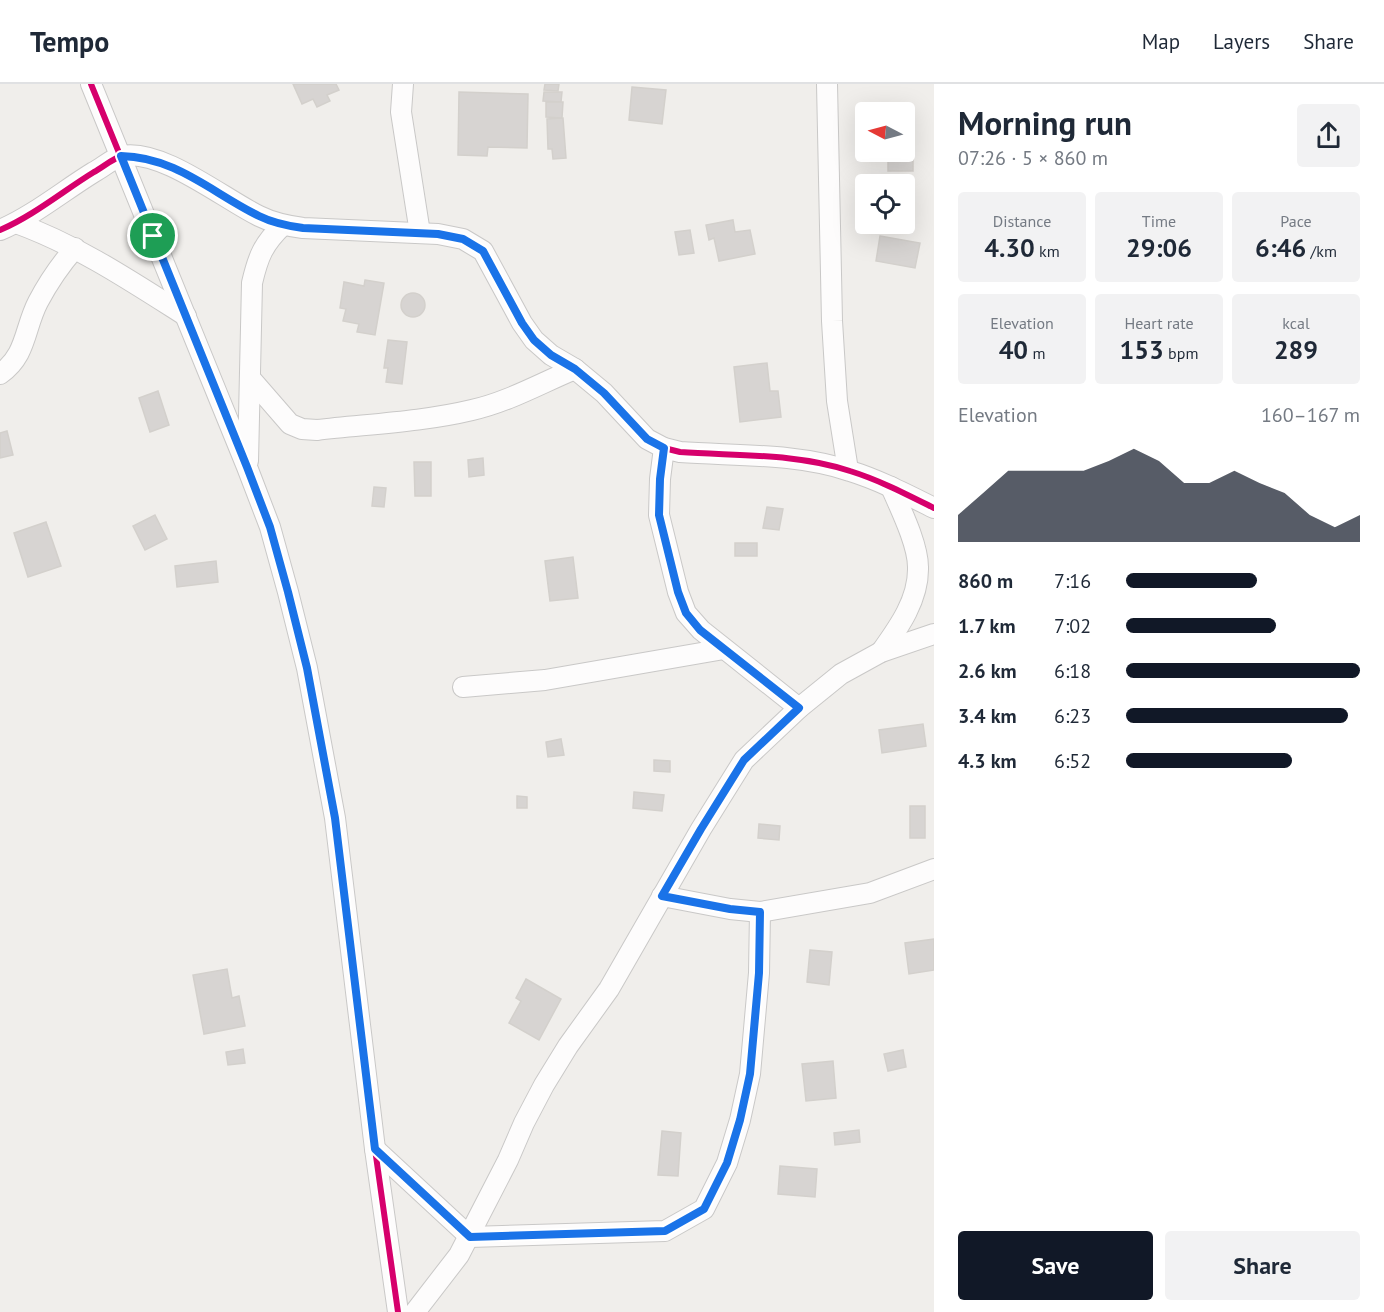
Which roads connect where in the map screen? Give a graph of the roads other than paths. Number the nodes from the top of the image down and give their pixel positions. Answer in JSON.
{"nodes":[{"id":1,"x":91,"y":84,"type":"edge"},
{"id":2,"x":403,"y":84,"type":"edge"},
{"id":3,"x":827,"y":84,"type":"edge"},
{"id":4,"x":121,"y":156,"type":"junction"},
{"id":5,"x":283,"y":225,"type":"junction"},
{"id":6,"x":8,"y":226,"type":"edge"},
{"id":7,"x":420,"y":233,"type":"junction"},
{"id":8,"x":75,"y":248,"type":"junction"},
{"id":9,"x":186,"y":316,"type":"junction"},
{"id":10,"x":575,"y":369,"type":"junction"},
{"id":11,"x":0,"y":374,"type":"edge"},
{"id":12,"x":250,"y":378,"type":"junction"},
{"id":13,"x":664,"y":448,"type":"junction"},
{"id":14,"x":247,"y":467,"type":"junction"},
{"id":15,"x":848,"y":470,"type":"junction"},
{"id":16,"x":891,"y":487,"type":"junction"},
{"id":17,"x":934,"y":508,"type":"edge"},
{"id":18,"x":934,"y":634,"type":"edge"},
{"id":19,"x":724,"y":649,"type":"junction"},
{"id":20,"x":881,"y":652,"type":"junction"},
{"id":21,"x":463,"y":687,"type":"dead end"},
{"id":22,"x":799,"y":708,"type":"junction"},
{"id":23,"x":934,"y":869,"type":"edge"},
{"id":24,"x":662,"y":896,"type":"junction"},
{"id":25,"x":760,"y":912,"type":"junction"},
{"id":26,"x":375,"y":1149,"type":"junction"},
{"id":27,"x":470,"y":1237,"type":"junction"},
{"id":28,"x":398,"y":1312,"type":"edge"},
{"id":29,"x":415,"y":1312,"type":"edge"}],
"edges":[{"from":1,"to":4,"type":"street"},
{"from":2,"to":7,"type":"street"},
{"from":3,"to":15,"type":"street"},
{"from":4,"to":5,"type":"street"},
{"from":4,"to":6,"type":"street"},
{"from":4,"to":9,"type":"street"},
{"from":5,"to":7,"type":"street"},
{"from":5,"to":12,"type":"street"},
{"from":6,"to":8,"type":"street"},
{"from":7,"to":10,"type":"street"},
{"from":8,"to":9,"type":"street"},
{"from":8,"to":11,"type":"street"},
{"from":9,"to":14,"type":"street"},
{"from":10,"to":12,"type":"street"},
{"from":10,"to":13,"type":"street"},
{"from":12,"to":14,"type":"street"},
{"from":13,"to":15,"type":"street"},
{"from":13,"to":19,"type":"street"},
{"from":14,"to":26,"type":"street"},
{"from":15,"to":16,"type":"street"},
{"from":16,"to":17,"type":"street"},
{"from":16,"to":20,"type":"street"},
{"from":18,"to":20,"type":"street"},
{"from":19,"to":21,"type":"street"},
{"from":19,"to":22,"type":"street"},
{"from":20,"to":22,"type":"street"},
{"from":22,"to":24,"type":"street"},
{"from":23,"to":25,"type":"street"},
{"from":24,"to":25,"type":"street"},
{"from":24,"to":27,"type":"street"},
{"from":25,"to":27,"type":"street"},
{"from":26,"to":27,"type":"street"},
{"from":26,"to":28,"type":"street"},
{"from":27,"to":29,"type":"street"}]}
